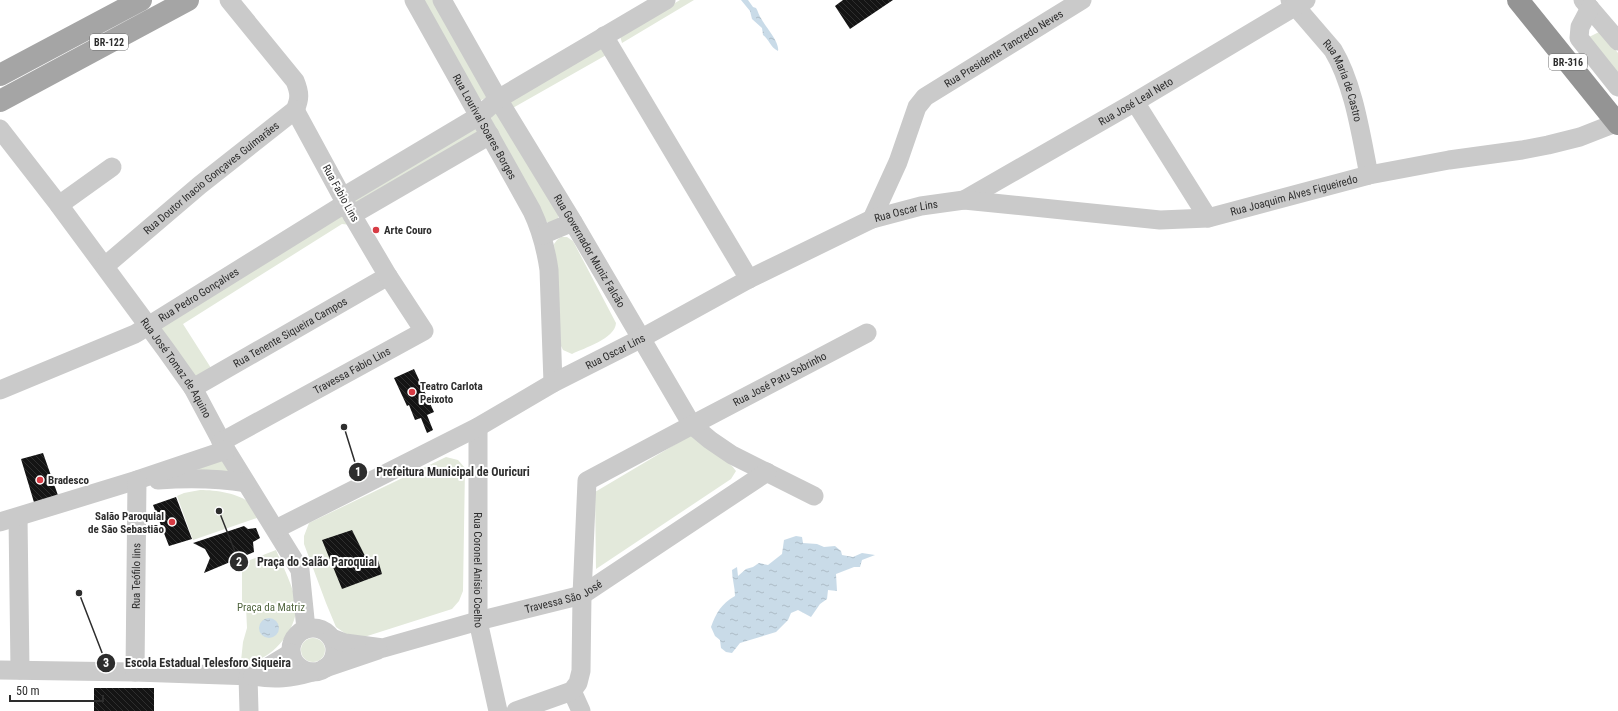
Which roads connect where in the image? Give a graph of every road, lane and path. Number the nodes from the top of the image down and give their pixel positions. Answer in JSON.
{"nodes":[{"id":1,"x":141,"y":0,"type":"edge"},
{"id":2,"x":188,"y":0,"type":"edge"},
{"id":3,"x":228,"y":0,"type":"edge"},
{"id":4,"x":414,"y":0,"type":"edge"},
{"id":5,"x":442,"y":0,"type":"edge"},
{"id":6,"x":666,"y":0,"type":"edge"},
{"id":7,"x":1082,"y":0,"type":"edge"},
{"id":8,"x":1518,"y":0,"type":"edge"},
{"id":9,"x":1297,"y":2,"type":"edge"},
{"id":10,"x":1587,"y":4,"type":"edge"},
{"id":11,"x":162,"y":6,"type":"edge"},
{"id":12,"x":604,"y":36,"type":"junction"},
{"id":13,"x":1618,"y":40,"type":"edge"},
{"id":14,"x":0,"y":75,"type":"edge"},
{"id":15,"x":1618,"y":87,"type":"edge"},
{"id":16,"x":498,"y":99,"type":"junction"},
{"id":17,"x":0,"y":101,"type":"edge"},
{"id":18,"x":1135,"y":102,"type":"junction"},
{"id":19,"x":295,"y":110,"type":"junction"},
{"id":20,"x":479,"y":116,"type":"junction"},
{"id":21,"x":1618,"y":123,"type":"edge"},
{"id":22,"x":0,"y":129,"type":"edge"},
{"id":23,"x":490,"y":135,"type":"junction"},
{"id":24,"x":112,"y":167,"type":"dead end"},
{"id":25,"x":1369,"y":175,"type":"junction"},
{"id":26,"x":964,"y":200,"type":"junction"},
{"id":27,"x":59,"y":205,"type":"junction"},
{"id":28,"x":347,"y":205,"type":"junction"},
{"id":29,"x":1208,"y":218,"type":"junction"},
{"id":30,"x":872,"y":219,"type":"junction"},
{"id":31,"x":573,"y":222,"type":"junction"},
{"id":32,"x":542,"y":235,"type":"junction"},
{"id":33,"x":105,"y":266,"type":"junction"},
{"id":34,"x":388,"y":276,"type":"junction"},
{"id":35,"x":749,"y":279,"type":"junction"},
{"id":36,"x":148,"y":326,"type":"junction"},
{"id":37,"x":867,"y":333,"type":"dead end"},
{"id":38,"x":640,"y":339,"type":"junction"},
{"id":39,"x":553,"y":383,"type":"junction"},
{"id":40,"x":193,"y":388,"type":"junction"},
{"id":41,"x":0,"y":390,"type":"edge"},
{"id":42,"x":692,"y":425,"type":"junction"},
{"id":43,"x":478,"y":427,"type":"junction"},
{"id":44,"x":223,"y":446,"type":"junction"},
{"id":45,"x":767,"y":472,"type":"junction"},
{"id":46,"x":137,"y":480,"type":"junction"},
{"id":47,"x":246,"y":483,"type":"junction"},
{"id":48,"x":814,"y":496,"type":"dead end"},
{"id":49,"x":18,"y":517,"type":"junction"},
{"id":50,"x":0,"y":522,"type":"edge"},
{"id":51,"x":276,"y":530,"type":"junction"},
{"id":52,"x":300,"y":570,"type":"junction"},
{"id":53,"x":582,"y":595,"type":"junction"},
{"id":54,"x":478,"y":622,"type":"junction"},
{"id":55,"x":306,"y":629,"type":"junction"},
{"id":56,"x":329,"y":635,"type":"junction"},
{"id":57,"x":383,"y":648,"type":"junction"},
{"id":58,"x":291,"y":652,"type":"junction"},
{"id":59,"x":0,"y":670,"type":"edge"},
{"id":60,"x":20,"y":670,"type":"junction"},
{"id":61,"x":318,"y":670,"type":"junction"},
{"id":62,"x":135,"y":672,"type":"junction"},
{"id":63,"x":251,"y":676,"type":"junction"},
{"id":64,"x":572,"y":691,"type":"junction"},
{"id":65,"x":249,"y":711,"type":"edge"},
{"id":66,"x":498,"y":711,"type":"edge"},
{"id":67,"x":516,"y":711,"type":"edge"},
{"id":68,"x":581,"y":711,"type":"edge"}],
"edges":[{"from":1,"to":14,"type":"main road","number":"BR-122"},
{"from":2,"to":11,"type":"main road","number":"BR-122"},
{"from":3,"to":19,"type":"street"},
{"from":4,"to":20,"type":"street","name":"Rua Lourival Soares Borges"},
{"from":5,"to":16,"type":"street","name":"Rua Governador Muniz Falcão"},
{"from":6,"to":12,"type":"street","name":"Rua Pedro Gonçalves"},
{"from":7,"to":30,"type":"street","name":"Rua Presidente Tancredo Neves"},
{"from":8,"to":21,"type":"highway","number":"BR-316"},
{"from":9,"to":18,"type":"street","name":"Rua José Leal Neto"},
{"from":9,"to":25,"type":"street","name":"Rua Maria de Castro"},
{"from":10,"to":13,"type":"street"},
{"from":10,"to":15,"type":"street"},
{"from":11,"to":17,"type":"main road","number":"BR-122"},
{"from":12,"to":16,"type":"street","name":"Rua Pedro Gonçalves"},
{"from":12,"to":35,"type":"street"},
{"from":16,"to":20,"type":"street","name":"Rua Pedro Gonçalves"},
{"from":16,"to":31,"type":"street","name":"Rua Governador Muniz Falcão"},
{"from":18,"to":26,"type":"street","name":"Rua José Leal Neto"},
{"from":18,"to":29,"type":"street"},
{"from":19,"to":28,"type":"street","name":"Rua Fabio Lins"},
{"from":19,"to":33,"type":"street","name":"Rua Doutor Inacio Gonçaves Guimarães"},
{"from":20,"to":23,"type":"street","name":"Rua Lourival Soares Borges"},
{"from":20,"to":28,"type":"street","name":"Rua Pedro Gonçalves"},
{"from":21,"to":25,"type":"street","name":"Rua Joaquim Alves Figueiredo"},
{"from":22,"to":27,"type":"street","name":"Rua José Tomaz de Aquino"},
{"from":23,"to":28,"type":"street"},
{"from":23,"to":32,"type":"street","name":"Rua Lourival Soares Borges"},
{"from":24,"to":27,"type":"street"},
{"from":25,"to":29,"type":"street","name":"Rua Joaquim Alves Figueiredo"},
{"from":26,"to":29,"type":"street","name":"Rua Joaquim Alves Figueiredo"},
{"from":26,"to":30,"type":"street","name":"Rua Oscar Lins"},
{"from":27,"to":33,"type":"street","name":"Rua José Tomaz de Aquino"},
{"from":28,"to":34,"type":"street","name":"Rua Fabio Lins"},
{"from":28,"to":36,"type":"street","name":"Rua Pedro Gonçalves"},
{"from":30,"to":35,"type":"street","name":"Rua Oscar Lins"},
{"from":31,"to":32,"type":"street"},
{"from":31,"to":38,"type":"street","name":"Rua Governador Muniz Falcão"},
{"from":32,"to":39,"type":"street","name":"Rua Lourival Soares Borges"},
{"from":33,"to":36,"type":"street","name":"Rua José Tomaz de Aquino"},
{"from":34,"to":40,"type":"street","name":"Rua Tenente Siqueira Campos"},
{"from":34,"to":44,"type":"street","name":"Travessa Fabio Lins"},
{"from":35,"to":38,"type":"street","name":"Rua Oscar Lins"},
{"from":36,"to":40,"type":"street","name":"Rua José Tomaz de Aquino"},
{"from":36,"to":41,"type":"street","name":"Rua Pedro Gonçalves"},
{"from":37,"to":42,"type":"street","name":"Rua José Patu Sobrinho"},
{"from":38,"to":39,"type":"street","name":"Rua Oscar Lins"},
{"from":38,"to":42,"type":"street","name":"Rua Governador Muniz Falcão"},
{"from":39,"to":43,"type":"street","name":"Rua Oscar Lins"},
{"from":40,"to":44,"type":"street","name":"Rua José Tomaz de Aquino"},
{"from":42,"to":45,"type":"street","name":"Rua Governador Muniz Falcão"},
{"from":42,"to":53,"type":"street","name":"Rua José Patu Sobrinho"},
{"from":43,"to":51,"type":"street","name":"Rua Oscar Lins"},
{"from":43,"to":54,"type":"street","name":"Rua Coronel Anísio Coelho"},
{"from":44,"to":46,"type":"street"},
{"from":44,"to":47,"type":"street","name":"Rua José Tomaz de Aquino"},
{"from":45,"to":48,"type":"street","name":"Rua Governador Muniz Falcão"},
{"from":45,"to":53,"type":"street","name":"Travessa São José"},
{"from":46,"to":47,"type":"street"},
{"from":46,"to":49,"type":"street"},
{"from":46,"to":62,"type":"street","name":"Rua Teófilo lins"},
{"from":47,"to":51,"type":"street","name":"Rua José Tomaz de Aquino"},
{"from":49,"to":50,"type":"street"},
{"from":49,"to":60,"type":"street"},
{"from":51,"to":52,"type":"street","name":"Rua José Tomaz de Aquino"},
{"from":52,"to":55,"type":"street","name":"Rua José Tomaz de Aquino"},
{"from":52,"to":56,"type":"street"},
{"from":53,"to":54,"type":"street","name":"Travessa São José"},
{"from":53,"to":64,"type":"street"},
{"from":54,"to":57,"type":"street","name":"Travessa São José"},
{"from":54,"to":66,"type":"street","name":"Rua Coronel Anísio Coelho"},
{"from":55,"to":56,"type":"street"},
{"from":55,"to":58,"type":"street"},
{"from":56,"to":57,"type":"street","name":"Travessa São José"},
{"from":56,"to":61,"type":"street"},
{"from":57,"to":61,"type":"street"},
{"from":58,"to":61,"type":"street"},
{"from":58,"to":63,"type":"street"},
{"from":59,"to":60,"type":"street"},
{"from":60,"to":62,"type":"street"},
{"from":61,"to":63,"type":"street"},
{"from":62,"to":63,"type":"street"},
{"from":63,"to":65,"type":"street"},
{"from":64,"to":67,"type":"street"},
{"from":64,"to":68,"type":"street"}]}
